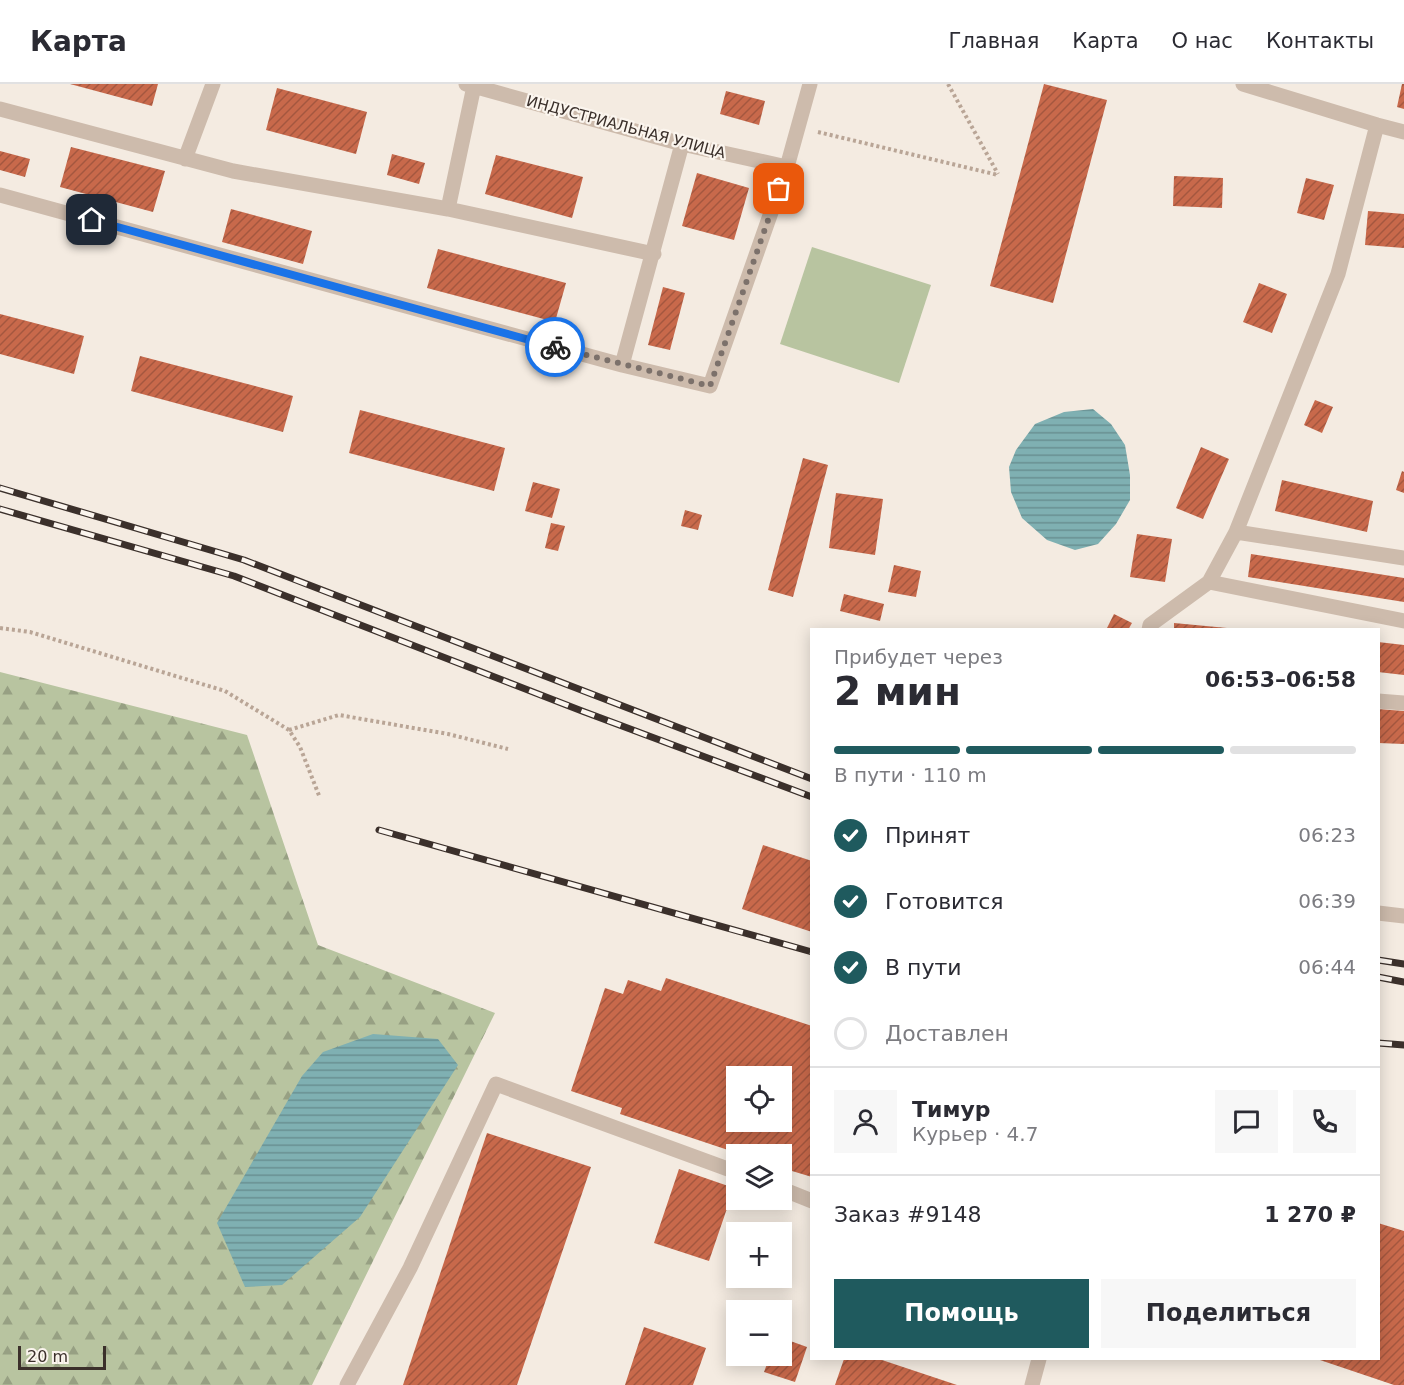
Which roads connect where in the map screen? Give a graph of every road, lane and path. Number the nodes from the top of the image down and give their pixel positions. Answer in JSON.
{"nodes":[{"id":1,"x":213,"y":84,"type":"edge"},
{"id":2,"x":810,"y":84,"type":"edge"},
{"id":3,"x":948,"y":84,"type":"edge"},
{"id":4,"x":1243,"y":84,"type":"edge"},
{"id":5,"x":470,"y":85,"type":"edge"},
{"id":6,"x":0,"y":109,"type":"edge"},
{"id":7,"x":1377,"y":125,"type":"junction"},
{"id":8,"x":798,"y":127,"type":"junction"},
{"id":9,"x":1404,"y":132,"type":"edge"},
{"id":10,"x":682,"y":144,"type":"junction"},
{"id":11,"x":184,"y":159,"type":"junction"},
{"id":12,"x":787,"y":167,"type":"junction"},
{"id":13,"x":0,"y":195,"type":"edge"},
{"id":14,"x":448,"y":209,"type":"junction"},
{"id":15,"x":654,"y":254,"type":"junction"},
{"id":16,"x":622,"y":365,"type":"junction"},
{"id":17,"x":1236,"y":532,"type":"junction"},
{"id":18,"x":1404,"y":558,"type":"edge"},
{"id":19,"x":1209,"y":582,"type":"junction"},
{"id":20,"x":1404,"y":621,"type":"edge"},
{"id":21,"x":0,"y":628,"type":"edge"},
{"id":22,"x":1149,"y":628,"type":"edge"},
{"id":23,"x":1380,"y":701,"type":"edge"},
{"id":24,"x":1404,"y":704,"type":"edge"},
{"id":25,"x":289,"y":730,"type":"junction"},
{"id":26,"x":508,"y":749,"type":"dead end"},
{"id":27,"x":320,"y":798,"type":"dead end"},
{"id":28,"x":1380,"y":914,"type":"edge"},
{"id":29,"x":1404,"y":916,"type":"edge"},
{"id":30,"x":726,"y":1168,"type":"edge"},
{"id":31,"x":792,"y":1193,"type":"edge"},
{"id":32,"x":810,"y":1200,"type":"edge"},
{"id":33,"x":1038,"y":1360,"type":"edge"},
{"id":34,"x":347,"y":1385,"type":"edge"},
{"id":35,"x":1032,"y":1385,"type":"edge"}],
"edges":[{"from":1,"to":11,"type":"street"},
{"from":2,"to":8,"type":"street"},
{"from":3,"to":8,"type":"path"},
{"from":4,"to":7,"type":"street"},
{"from":5,"to":10,"type":"street","name":"ИНДУСТРИАЛЬНАЯ УЛИЦА"},
{"from":5,"to":14,"type":"street"},
{"from":6,"to":11,"type":"street"},
{"from":7,"to":9,"type":"street"},
{"from":7,"to":17,"type":"street"},
{"from":8,"to":12,"type":"street"},
{"from":10,"to":12,"type":"street","name":"ИНДУСТРИАЛЬНАЯ УЛИЦА"},
{"from":10,"to":15,"type":"street"},
{"from":11,"to":14,"type":"street"},
{"from":12,"to":16,"type":"street"},
{"from":13,"to":16,"type":"street"},
{"from":14,"to":15,"type":"street"},
{"from":15,"to":16,"type":"street"},
{"from":17,"to":18,"type":"street"},
{"from":17,"to":19,"type":"street"},
{"from":19,"to":20,"type":"street"},
{"from":19,"to":22,"type":"street"},
{"from":21,"to":25,"type":"path"},
{"from":23,"to":24,"type":"street"},
{"from":25,"to":26,"type":"path"},
{"from":25,"to":27,"type":"path"},
{"from":28,"to":29,"type":"street"},
{"from":30,"to":34,"type":"street"},
{"from":31,"to":32,"type":"street"},
{"from":33,"to":35,"type":"street"}]}
